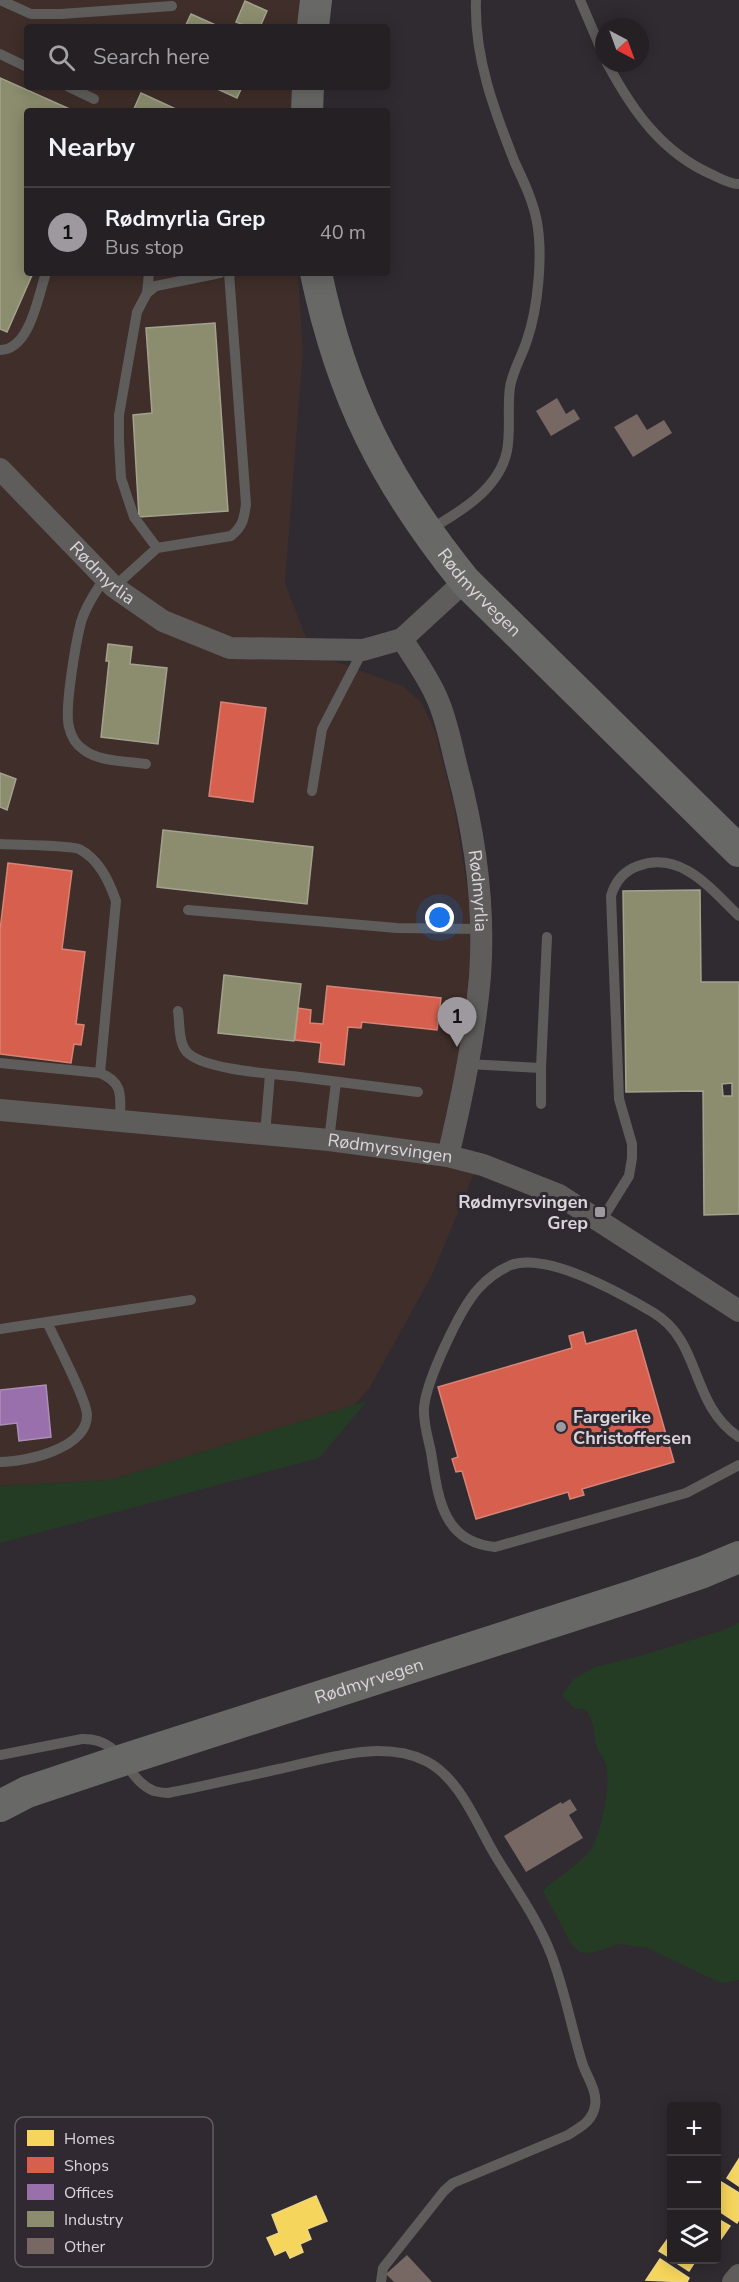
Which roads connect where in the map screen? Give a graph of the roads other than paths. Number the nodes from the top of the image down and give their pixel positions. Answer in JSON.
{"nodes":[{"id":1,"x":0,"y":0,"type":"edge"},
{"id":2,"x":316,"y":0,"type":"edge"},
{"id":3,"x":476,"y":0,"type":"edge"},
{"id":4,"x":580,"y":0,"type":"edge"},
{"id":5,"x":172,"y":6,"type":"dead end"},
{"id":6,"x":313,"y":24,"type":"edge"},
{"id":7,"x":595,"y":35,"type":"edge"},
{"id":8,"x":0,"y":54,"type":"edge"},
{"id":9,"x":24,"y":66,"type":"edge"},
{"id":10,"x":612,"y":72,"type":"edge"},
{"id":11,"x":75,"y":90,"type":"edge"},
{"id":12,"x":308,"y":90,"type":"edge"},
{"id":13,"x":94,"y":99,"type":"dead end"},
{"id":14,"x":307,"y":108,"type":"edge"},
{"id":15,"x":739,"y":184,"type":"edge"},
{"id":16,"x":45,"y":276,"type":"edge"},
{"id":17,"x":149,"y":276,"type":"edge"},
{"id":18,"x":205,"y":276,"type":"edge"},
{"id":19,"x":229,"y":276,"type":"edge"},
{"id":20,"x":317,"y":276,"type":"edge"},
{"id":21,"x":147,"y":293,"type":"junction"},
{"id":22,"x":0,"y":350,"type":"edge"},
{"id":23,"x":0,"y":469,"type":"edge"},
{"id":24,"x":426,"y":532,"type":"junction"},
{"id":25,"x":157,"y":548,"type":"junction"},
{"id":26,"x":465,"y":581,"type":"junction"},
{"id":27,"x":109,"y":582,"type":"junction"},
{"id":28,"x":402,"y":639,"type":"junction"},
{"id":29,"x":363,"y":650,"type":"junction"},
{"id":30,"x":146,"y":764,"type":"dead end"},
{"id":31,"x":312,"y":791,"type":"dead end"},
{"id":32,"x":0,"y":844,"type":"edge"},
{"id":33,"x":739,"y":851,"type":"edge"},
{"id":34,"x":188,"y":910,"type":"dead end"},
{"id":35,"x":739,"y":916,"type":"edge"},
{"id":36,"x":481,"y":929,"type":"junction"},
{"id":37,"x":547,"y":937,"type":"dead end"},
{"id":38,"x":178,"y":1011,"type":"dead end"},
{"id":39,"x":0,"y":1063,"type":"edge"},
{"id":40,"x":466,"y":1064,"type":"junction"},
{"id":41,"x":541,"y":1068,"type":"junction"},
{"id":42,"x":100,"y":1072,"type":"junction"},
{"id":43,"x":270,"y":1074,"type":"junction"},
{"id":44,"x":336,"y":1082,"type":"junction"},
{"id":45,"x":418,"y":1092,"type":"dead end"},
{"id":46,"x":541,"y":1104,"type":"dead end"},
{"id":47,"x":0,"y":1110,"type":"edge"},
{"id":48,"x":120,"y":1121,"type":"junction"},
{"id":49,"x":265,"y":1134,"type":"junction"},
{"id":50,"x":329,"y":1140,"type":"junction"},
{"id":51,"x":448,"y":1156,"type":"junction"},
{"id":52,"x":601,"y":1221,"type":"junction"},
{"id":53,"x":191,"y":1300,"type":"dead end"},
{"id":54,"x":739,"y":1311,"type":"edge"},
{"id":55,"x":47,"y":1322,"type":"junction"},
{"id":56,"x":0,"y":1329,"type":"edge"},
{"id":57,"x":739,"y":1437,"type":"edge"},
{"id":58,"x":0,"y":1461,"type":"edge"},
{"id":59,"x":739,"y":1465,"type":"edge"},
{"id":60,"x":739,"y":1557,"type":"edge"},
{"id":61,"x":0,"y":1755,"type":"edge"},
{"id":62,"x":123,"y":1760,"type":"junction"},
{"id":63,"x":0,"y":1806,"type":"edge"},
{"id":64,"x":739,"y":2275,"type":"edge"},
{"id":65,"x":381,"y":2282,"type":"edge"},
{"id":66,"x":733,"y":2282,"type":"edge"}],
"edges":[{"from":1,"to":5,"type":"lane"},
{"from":2,"to":6,"type":"street"},
{"from":3,"to":24,"type":"lane"},
{"from":4,"to":7,"type":"lane"},
{"from":8,"to":9,"type":"lane"},
{"from":10,"to":15,"type":"lane"},
{"from":11,"to":13,"type":"lane"},
{"from":12,"to":14,"type":"street"},
{"from":16,"to":22,"type":"lane"},
{"from":17,"to":21,"type":"lane"},
{"from":18,"to":21,"type":"lane"},
{"from":19,"to":25,"type":"lane"},
{"from":20,"to":24,"type":"street","name":"Rødmyrvegen"},
{"from":21,"to":25,"type":"lane"},
{"from":23,"to":27,"type":"street","name":"Rødmyrlia"},
{"from":24,"to":26,"type":"street","name":"Rødmyrvegen"},
{"from":25,"to":27,"type":"lane"},
{"from":26,"to":28,"type":"street","name":"Rødmyrlia"},
{"from":26,"to":33,"type":"street","name":"Rødmyrvegen"},
{"from":27,"to":29,"type":"street","name":"Rødmyrlia"},
{"from":27,"to":30,"type":"lane"},
{"from":28,"to":29,"type":"street","name":"Rødmyrlia"},
{"from":28,"to":36,"type":"street","name":"Rødmyrlia"},
{"from":29,"to":31,"type":"lane"},
{"from":32,"to":42,"type":"lane"},
{"from":34,"to":36,"type":"lane"},
{"from":35,"to":52,"type":"lane"},
{"from":36,"to":40,"type":"street","name":"Rødmyrlia"},
{"from":37,"to":41,"type":"lane"},
{"from":38,"to":43,"type":"lane"},
{"from":39,"to":42,"type":"lane"},
{"from":40,"to":41,"type":"lane"},
{"from":40,"to":51,"type":"street","name":"Rødmyrlia"},
{"from":41,"to":46,"type":"lane"},
{"from":42,"to":48,"type":"lane"},
{"from":43,"to":44,"type":"lane"},
{"from":43,"to":49,"type":"lane"},
{"from":44,"to":45,"type":"lane"},
{"from":44,"to":50,"type":"lane"},
{"from":47,"to":48,"type":"street","name":"Rødmyrsvingen"},
{"from":48,"to":49,"type":"street","name":"Rødmyrsvingen"},
{"from":49,"to":50,"type":"street","name":"Rødmyrsvingen"},
{"from":50,"to":51,"type":"street","name":"Rødmyrsvingen"},
{"from":51,"to":52,"type":"street","name":"Rødmyrsvingen"},
{"from":52,"to":54,"type":"street","name":"Rødmyrsvingen"},
{"from":53,"to":55,"type":"lane"},
{"from":55,"to":56,"type":"lane"},
{"from":55,"to":58,"type":"lane"},
{"from":57,"to":59,"type":"lane"},
{"from":60,"to":62,"type":"street","name":"Rødmyrvegen"},
{"from":61,"to":62,"type":"lane"},
{"from":62,"to":63,"type":"street","name":"Rødmyrvegen"},
{"from":62,"to":65,"type":"lane"},
{"from":64,"to":66,"type":"street"}]}
